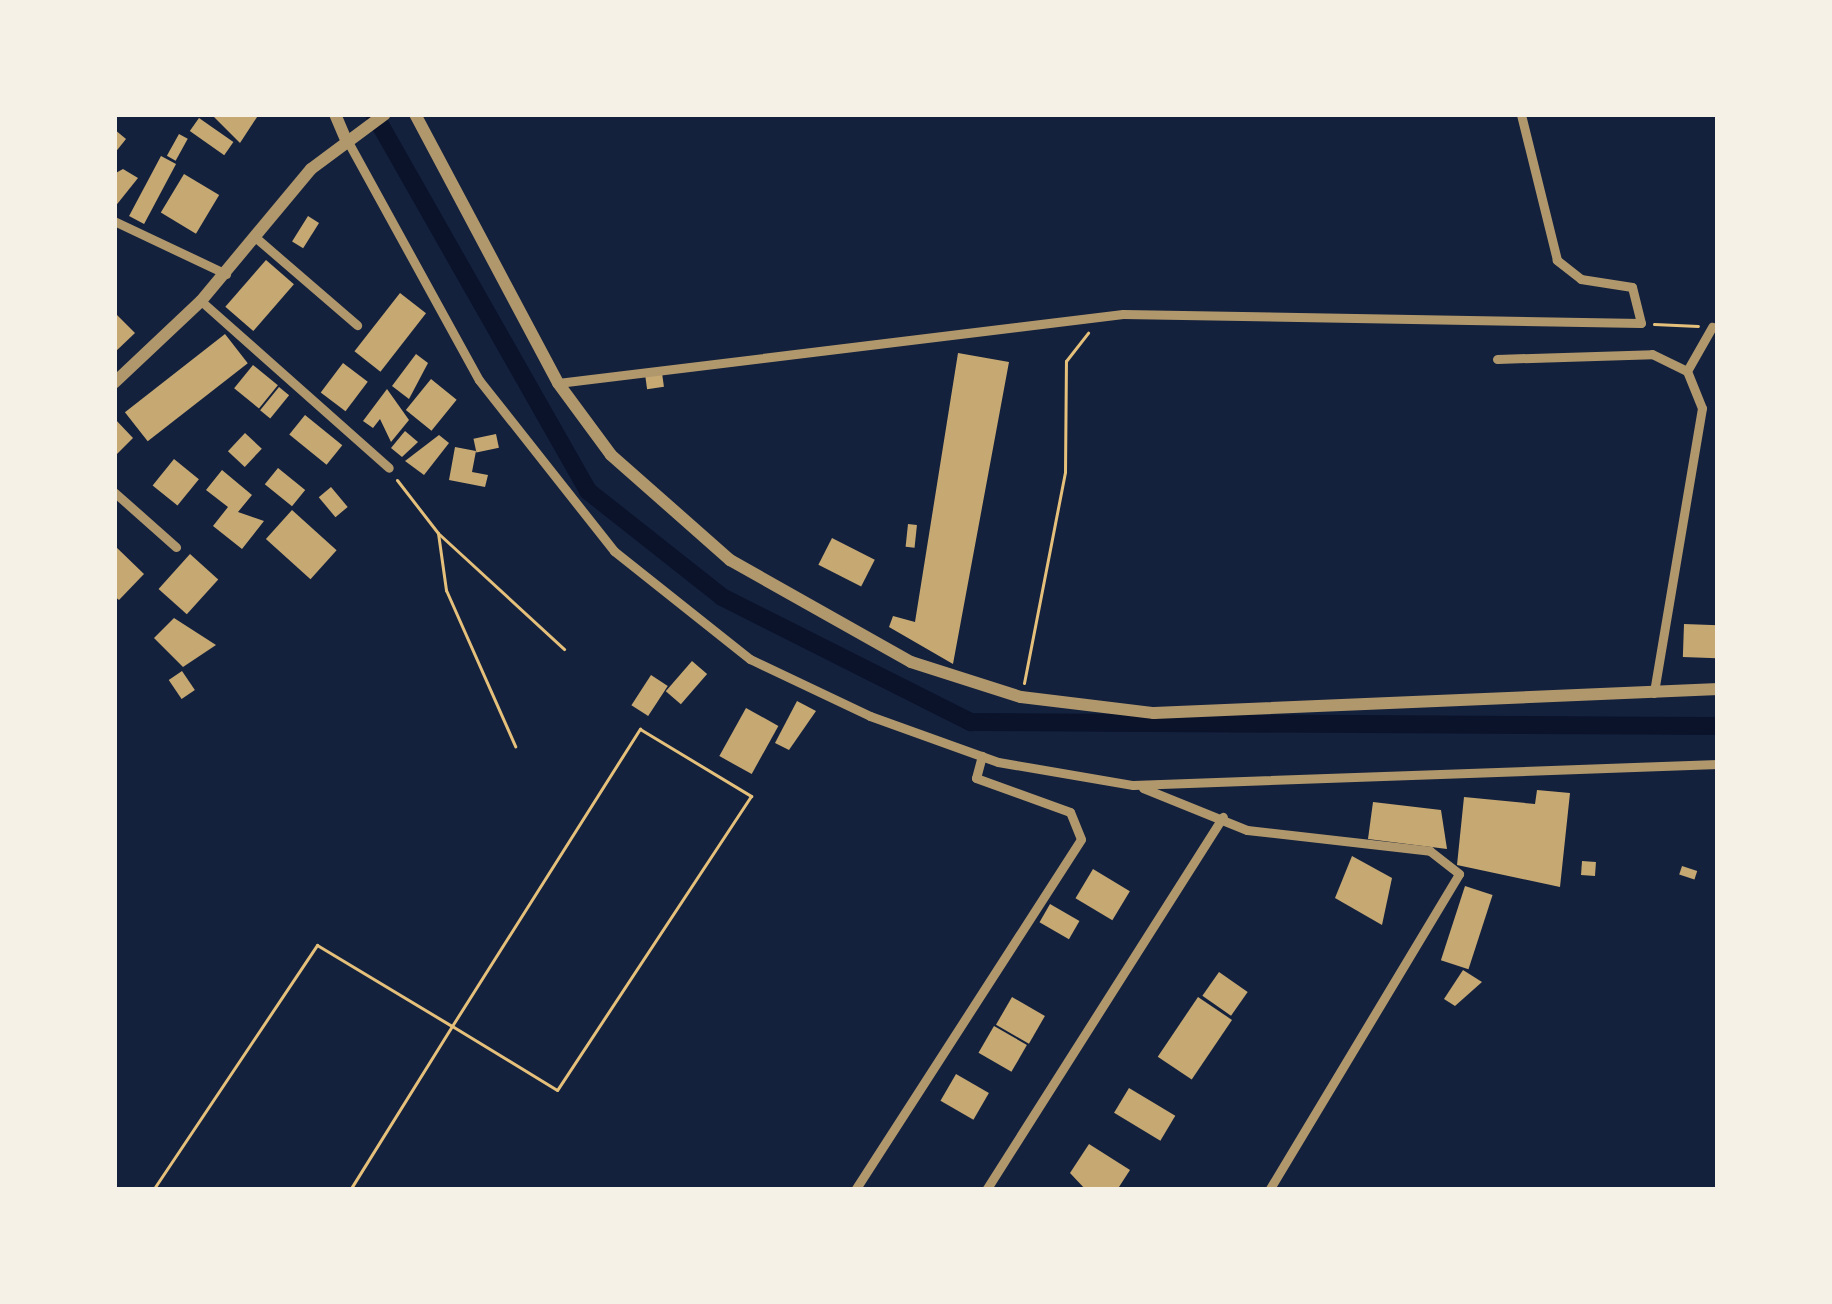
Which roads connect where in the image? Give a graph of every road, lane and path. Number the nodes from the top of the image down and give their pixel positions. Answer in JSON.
{"nodes":[{"id":1,"x":335,"y":114,"type":"edge"},
{"id":2,"x":385,"y":114,"type":"edge"},
{"id":3,"x":415,"y":114,"type":"edge"},
{"id":4,"x":1521,"y":114,"type":"edge"},
{"id":5,"x":350,"y":134,"type":"junction"},
{"id":6,"x":114,"y":221,"type":"edge"},
{"id":7,"x":255,"y":237,"type":"junction"},
{"id":8,"x":226,"y":274,"type":"junction"},
{"id":9,"x":201,"y":301,"type":"junction"},
{"id":10,"x":1101,"y":317,"type":"junction"},
{"id":11,"x":1641,"y":323,"type":"junction"},
{"id":12,"x":357,"y":325,"type":"dead end"},
{"id":13,"x":1712,"y":327,"type":"joint"},
{"id":14,"x":1497,"y":359,"type":"dead end"},
{"id":15,"x":1687,"y":371,"type":"junction"},
{"id":16,"x":114,"y":383,"type":"edge"},
{"id":17,"x":558,"y":383,"type":"junction"},
{"id":18,"x":389,"y":469,"type":"joint"},
{"id":19,"x":114,"y":492,"type":"edge"},
{"id":20,"x":437,"y":533,"type":"junction"},
{"id":21,"x":176,"y":547,"type":"dead end"},
{"id":22,"x":564,"y":649,"type":"dead end"},
{"id":23,"x":1718,"y":689,"type":"edge"},
{"id":24,"x":1654,"y":693,"type":"junction"},
{"id":25,"x":1021,"y":697,"type":"junction"},
{"id":26,"x":515,"y":746,"type":"dead end"},
{"id":27,"x":982,"y":756,"type":"junction"},
{"id":28,"x":1718,"y":764,"type":"edge"},
{"id":29,"x":1133,"y":784,"type":"junction"},
{"id":30,"x":1223,"y":818,"type":"junction"},
{"id":31,"x":452,"y":1026,"type":"junction"},
{"id":32,"x":153,"y":1190,"type":"edge"},
{"id":33,"x":350,"y":1190,"type":"edge"},
{"id":34,"x":855,"y":1190,"type":"edge"},
{"id":35,"x":986,"y":1190,"type":"edge"},
{"id":36,"x":1269,"y":1190,"type":"edge"}],
"edges":[{"from":1,"to":5,"type":"street"},
{"from":2,"to":5,"type":"street"},
{"from":3,"to":17,"type":"street"},
{"from":4,"to":11,"type":"street"},
{"from":5,"to":7,"type":"street"},
{"from":5,"to":27,"type":"street"},
{"from":6,"to":8,"type":"street"},
{"from":7,"to":8,"type":"street"},
{"from":7,"to":12,"type":"street"},
{"from":8,"to":9,"type":"street"},
{"from":9,"to":16,"type":"street"},
{"from":9,"to":18,"type":"street"},
{"from":10,"to":11,"type":"street"},
{"from":10,"to":17,"type":"street"},
{"from":10,"to":25,"type":"path"},
{"from":11,"to":13,"type":"path"},
{"from":13,"to":15,"type":"street"},
{"from":14,"to":15,"type":"street"},
{"from":15,"to":24,"type":"street"},
{"from":17,"to":25,"type":"street"},
{"from":18,"to":20,"type":"path"},
{"from":19,"to":21,"type":"street"},
{"from":20,"to":22,"type":"path"},
{"from":20,"to":26,"type":"path"},
{"from":23,"to":24,"type":"street"},
{"from":24,"to":25,"type":"street"},
{"from":27,"to":29,"type":"street"},
{"from":27,"to":34,"type":"street"},
{"from":28,"to":29,"type":"street"},
{"from":29,"to":30,"type":"street"},
{"from":30,"to":35,"type":"street"},
{"from":30,"to":36,"type":"street"},
{"from":31,"to":31,"type":"path"},
{"from":31,"to":32,"type":"path"},
{"from":31,"to":33,"type":"path"}]}
